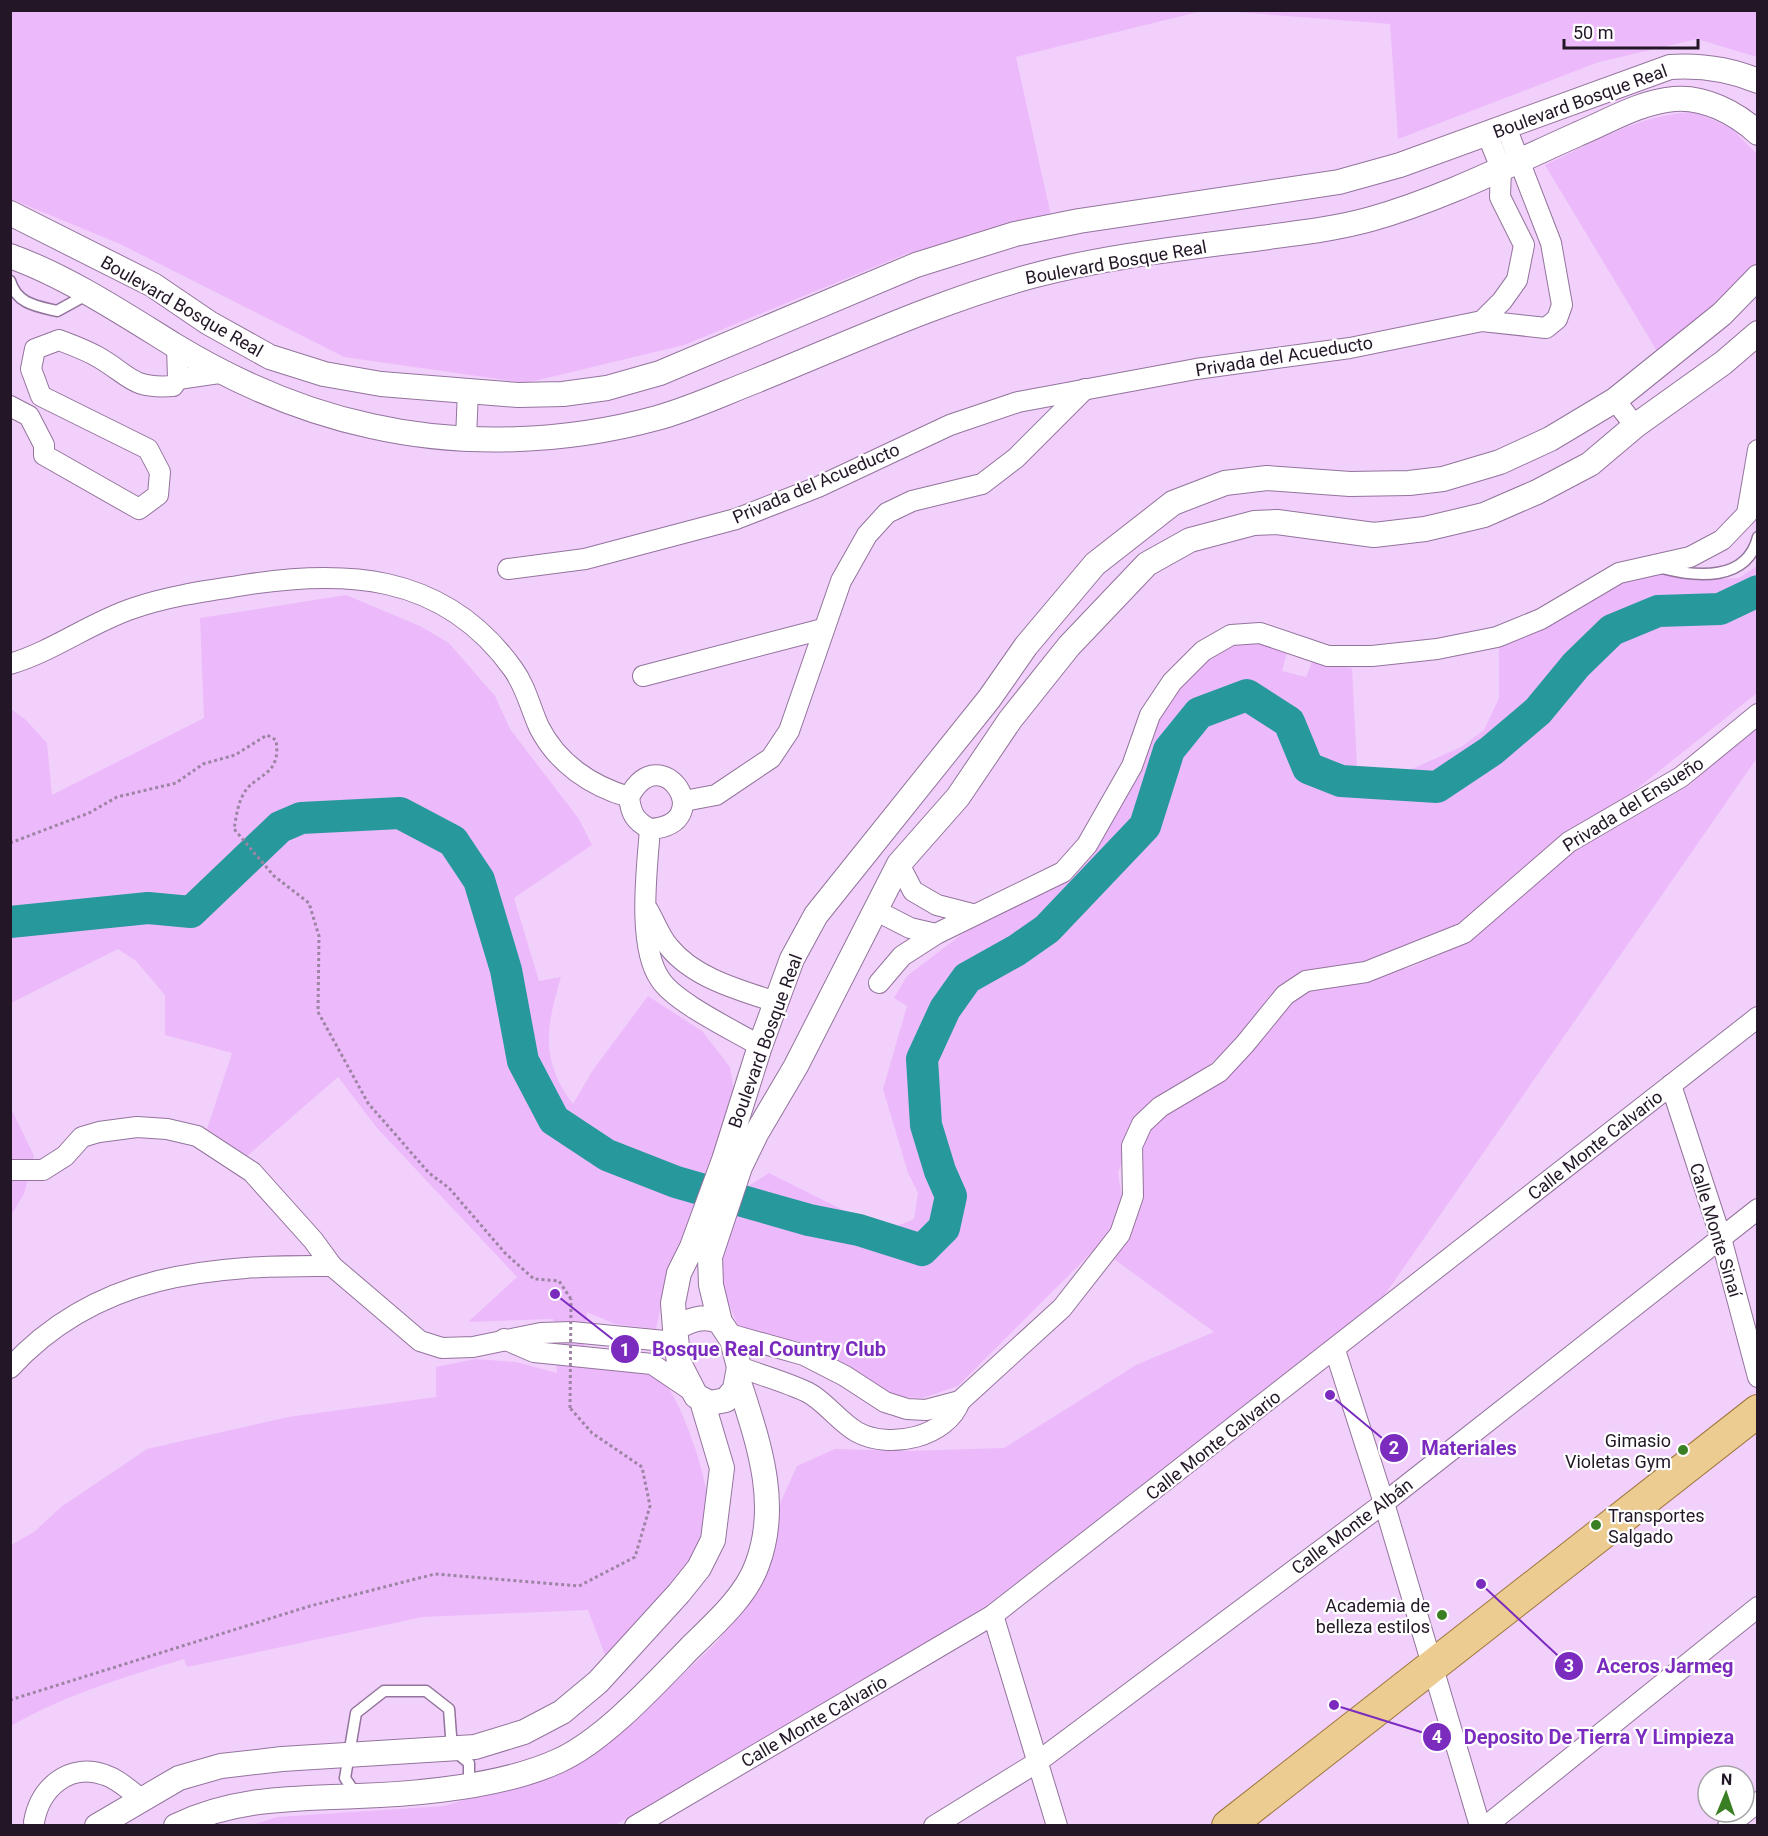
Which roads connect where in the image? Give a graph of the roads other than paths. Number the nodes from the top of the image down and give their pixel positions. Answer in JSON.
{"nodes":[{"id":1,"x":1758,"y":81,"type":"edge"},
{"id":2,"x":1496,"y":130,"type":"junction"},
{"id":3,"x":1758,"y":133,"type":"edge"},
{"id":4,"x":1510,"y":164,"type":"junction"},
{"id":5,"x":10,"y":213,"type":"edge"},
{"id":6,"x":1551,"y":243,"type":"junction"},
{"id":7,"x":1524,"y":245,"type":"junction"},
{"id":8,"x":10,"y":256,"type":"edge"},
{"id":9,"x":1758,"y":277,"type":"edge"},
{"id":10,"x":10,"y":281,"type":"edge"},
{"id":11,"x":88,"y":294,"type":"junction"},
{"id":12,"x":1482,"y":321,"type":"junction"},
{"id":13,"x":1758,"y":333,"type":"edge"},
{"id":14,"x":177,"y":346,"type":"junction"},
{"id":15,"x":226,"y":372,"type":"junction"},
{"id":16,"x":178,"y":379,"type":"junction"},
{"id":17,"x":1085,"y":389,"type":"junction"},
{"id":18,"x":468,"y":391,"type":"junction"},
{"id":19,"x":1615,"y":400,"type":"junction"},
{"id":20,"x":10,"y":406,"type":"edge"},
{"id":21,"x":1635,"y":426,"type":"junction"},
{"id":22,"x":466,"y":438,"type":"junction"},
{"id":23,"x":1758,"y":450,"type":"edge"},
{"id":24,"x":1752,"y":518,"type":"edge"},
{"id":25,"x":1758,"y":537,"type":"edge"},
{"id":26,"x":1650,"y":564,"type":"junction"},
{"id":27,"x":508,"y":568,"type":"dead end"},
{"id":28,"x":823,"y":629,"type":"junction"},
{"id":29,"x":10,"y":664,"type":"edge"},
{"id":30,"x":643,"y":676,"type":"dead end"},
{"id":31,"x":989,"y":699,"type":"junction"},
{"id":32,"x":1758,"y":714,"type":"edge"},
{"id":33,"x":1010,"y":720,"type":"junction"},
{"id":34,"x":629,"y":797,"type":"junction"},
{"id":35,"x":684,"y":801,"type":"junction"},
{"id":36,"x":650,"y":829,"type":"junction"},
{"id":37,"x":899,"y":864,"type":"junction"},
{"id":38,"x":644,"y":902,"type":"junction"},
{"id":39,"x":875,"y":910,"type":"junction"},
{"id":40,"x":972,"y":914,"type":"junction"},
{"id":41,"x":936,"y":934,"type":"junction"},
{"id":42,"x":709,"y":976,"type":"junction"},
{"id":43,"x":879,"y":983,"type":"dead end"},
{"id":44,"x":776,"y":1002,"type":"junction"},
{"id":45,"x":693,"y":1006,"type":"junction"},
{"id":46,"x":1758,"y":1017,"type":"edge"},
{"id":47,"x":760,"y":1046,"type":"junction"},
{"id":48,"x":1671,"y":1085,"type":"junction"},
{"id":49,"x":732,"y":1164,"type":"junction"},
{"id":50,"x":10,"y":1170,"type":"edge"},
{"id":51,"x":1758,"y":1209,"type":"edge"},
{"id":52,"x":1721,"y":1238,"type":"junction"},
{"id":53,"x":701,"y":1252,"type":"junction"},
{"id":54,"x":332,"y":1266,"type":"junction"},
{"id":55,"x":724,"y":1328,"type":"junction"},
{"id":56,"x":675,"y":1336,"type":"junction"},
{"id":57,"x":504,"y":1339,"type":"junction"},
{"id":58,"x":1335,"y":1350,"type":"junction"},
{"id":59,"x":823,"y":1364,"type":"junction"},
{"id":60,"x":10,"y":1368,"type":"edge"},
{"id":61,"x":738,"y":1373,"type":"junction"},
{"id":62,"x":1758,"y":1377,"type":"edge"},
{"id":63,"x":810,"y":1393,"type":"junction"},
{"id":64,"x":697,"y":1396,"type":"junction"},
{"id":65,"x":960,"y":1401,"type":"junction"},
{"id":66,"x":1758,"y":1410,"type":"edge"},
{"id":67,"x":1384,"y":1503,"type":"junction"},
{"id":68,"x":1758,"y":1607,"type":"edge"},
{"id":69,"x":993,"y":1615,"type":"junction"},
{"id":70,"x":1433,"y":1666,"type":"junction"},
{"id":71,"x":452,"y":1749,"type":"junction"},
{"id":72,"x":347,"y":1756,"type":"junction"},
{"id":73,"x":1036,"y":1762,"type":"junction"},
{"id":74,"x":469,"y":1784,"type":"junction"},
{"id":75,"x":357,"y":1796,"type":"junction"},
{"id":76,"x":140,"y":1798,"type":"junction"},
{"id":77,"x":1758,"y":1802,"type":"edge"},
{"id":78,"x":32,"y":1824,"type":"edge"},
{"id":79,"x":97,"y":1826,"type":"edge"},
{"id":80,"x":176,"y":1826,"type":"edge"},
{"id":81,"x":635,"y":1826,"type":"edge"},
{"id":82,"x":934,"y":1826,"type":"edge"},
{"id":83,"x":1057,"y":1826,"type":"edge"},
{"id":84,"x":1228,"y":1826,"type":"edge"},
{"id":85,"x":1480,"y":1826,"type":"edge"},
{"id":86,"x":1485,"y":1826,"type":"edge"},
{"id":87,"x":1728,"y":1826,"type":"edge"}],
"edges":[{"from":1,"to":2,"type":"street","name":"Boulevard Bosque Real"},
{"from":2,"to":4,"type":"street","name":"Privada del Acueducto"},
{"from":2,"to":18,"type":"street","name":"Boulevard Bosque Real"},
{"from":3,"to":4,"type":"street","name":"Boulevard Bosque Real"},
{"from":4,"to":6,"type":"street","name":"Privada del Acueducto"},
{"from":4,"to":7,"type":"street","name":"Privada del Acueducto"},
{"from":4,"to":22,"type":"street","name":"Boulevard Bosque Real"},
{"from":5,"to":18,"type":"street","name":"Boulevard Bosque Real"},
{"from":6,"to":7,"type":"street"},
{"from":6,"to":12,"type":"street","name":"Privada del Acueducto"},
{"from":7,"to":12,"type":"street"},
{"from":8,"to":11,"type":"street","name":"Boulevard Bosque Real"},
{"from":9,"to":19,"type":"street","name":"Boulevard Bosque Real"},
{"from":10,"to":11,"type":"lane"},
{"from":11,"to":14,"type":"street","name":"Boulevard Bosque Real"},
{"from":12,"to":17,"type":"street","name":"Privada del Acueducto"},
{"from":13,"to":21,"type":"street","name":"Boulevard Bosque Real"},
{"from":14,"to":15,"type":"street","name":"Boulevard Bosque Real"},
{"from":14,"to":16,"type":"street"},
{"from":15,"to":16,"type":"street"},
{"from":15,"to":22,"type":"street","name":"Boulevard Bosque Real"},
{"from":16,"to":20,"type":"street"},
{"from":17,"to":27,"type":"street","name":"Privada del Acueducto"},
{"from":17,"to":28,"type":"street"},
{"from":18,"to":22,"type":"street"},
{"from":19,"to":21,"type":"street"},
{"from":19,"to":31,"type":"street","name":"Boulevard Bosque Real"},
{"from":21,"to":33,"type":"street","name":"Boulevard Bosque Real"},
{"from":23,"to":24,"type":"street"},
{"from":24,"to":26,"type":"street"},
{"from":25,"to":26,"type":"lane"},
{"from":26,"to":40,"type":"street"},
{"from":28,"to":30,"type":"street"},
{"from":28,"to":35,"type":"street"},
{"from":29,"to":34,"type":"street"},
{"from":31,"to":33,"type":"street"},
{"from":31,"to":44,"type":"street","name":"Boulevard Bosque Real"},
{"from":32,"to":65,"type":"street","name":"Privada del Ensueño"},
{"from":33,"to":37,"type":"street","name":"Boulevard Bosque Real"},
{"from":34,"to":35,"type":"street"},
{"from":34,"to":36,"type":"street"},
{"from":35,"to":36,"type":"street"},
{"from":36,"to":38,"type":"street"},
{"from":37,"to":39,"type":"street","name":"Boulevard Bosque Real"},
{"from":37,"to":40,"type":"street"},
{"from":38,"to":42,"type":"street"},
{"from":38,"to":45,"type":"street"},
{"from":39,"to":41,"type":"street"},
{"from":39,"to":49,"type":"street","name":"Boulevard Bosque Real"},
{"from":40,"to":41,"type":"street"},
{"from":41,"to":43,"type":"street"},
{"from":42,"to":44,"type":"street"},
{"from":42,"to":45,"type":"street"},
{"from":44,"to":47,"type":"street","name":"Boulevard Bosque Real"},
{"from":45,"to":47,"type":"street"},
{"from":46,"to":48,"type":"street","name":"Calle Monte Calvario"},
{"from":47,"to":49,"type":"street","name":"Boulevard Bosque Real"},
{"from":48,"to":52,"type":"street","name":"Calle Monte Sinaí"},
{"from":48,"to":58,"type":"street","name":"Calle Monte Calvario"},
{"from":49,"to":53,"type":"street","name":"Boulevard Bosque Real"},
{"from":50,"to":54,"type":"street"},
{"from":51,"to":52,"type":"street","name":"Calle Monte Albán"},
{"from":52,"to":62,"type":"street","name":"Calle Monte Sinaí"},
{"from":52,"to":67,"type":"street","name":"Calle Monte Albán"},
{"from":53,"to":55,"type":"street","name":"Boulevard Bosque Real"},
{"from":53,"to":56,"type":"street","name":"Boulevard Bosque Real"},
{"from":54,"to":57,"type":"street"},
{"from":54,"to":60,"type":"street"},
{"from":55,"to":56,"type":"street"},
{"from":55,"to":59,"type":"street"},
{"from":55,"to":61,"type":"street"},
{"from":56,"to":57,"type":"street"},
{"from":56,"to":64,"type":"street"},
{"from":57,"to":64,"type":"street"},
{"from":58,"to":67,"type":"street"},
{"from":58,"to":69,"type":"street","name":"Calle Monte Calvario"},
{"from":59,"to":63,"type":"street"},
{"from":59,"to":65,"type":"street"},
{"from":61,"to":63,"type":"street","name":"Privada del Ensueño"},
{"from":61,"to":64,"type":"street"},
{"from":61,"to":74,"type":"street"},
{"from":63,"to":65,"type":"street","name":"Privada del Ensueño"},
{"from":64,"to":71,"type":"street"},
{"from":66,"to":70,"type":"main road"},
{"from":67,"to":70,"type":"street"},
{"from":67,"to":73,"type":"street","name":"Calle Monte Albán"},
{"from":68,"to":86,"type":"street"},
{"from":69,"to":73,"type":"street"},
{"from":69,"to":81,"type":"street","name":"Calle Monte Calvario"},
{"from":70,"to":84,"type":"main road"},
{"from":70,"to":85,"type":"street"},
{"from":71,"to":72,"type":"street"},
{"from":71,"to":72,"type":"lane"},
{"from":71,"to":74,"type":"lane"},
{"from":72,"to":75,"type":"lane"},
{"from":72,"to":76,"type":"street"},
{"from":73,"to":82,"type":"street","name":"Calle Monte Albán"},
{"from":73,"to":83,"type":"street"},
{"from":74,"to":75,"type":"street"},
{"from":75,"to":80,"type":"street"},
{"from":76,"to":78,"type":"street"},
{"from":76,"to":79,"type":"street"},
{"from":77,"to":87,"type":"street"}]}
